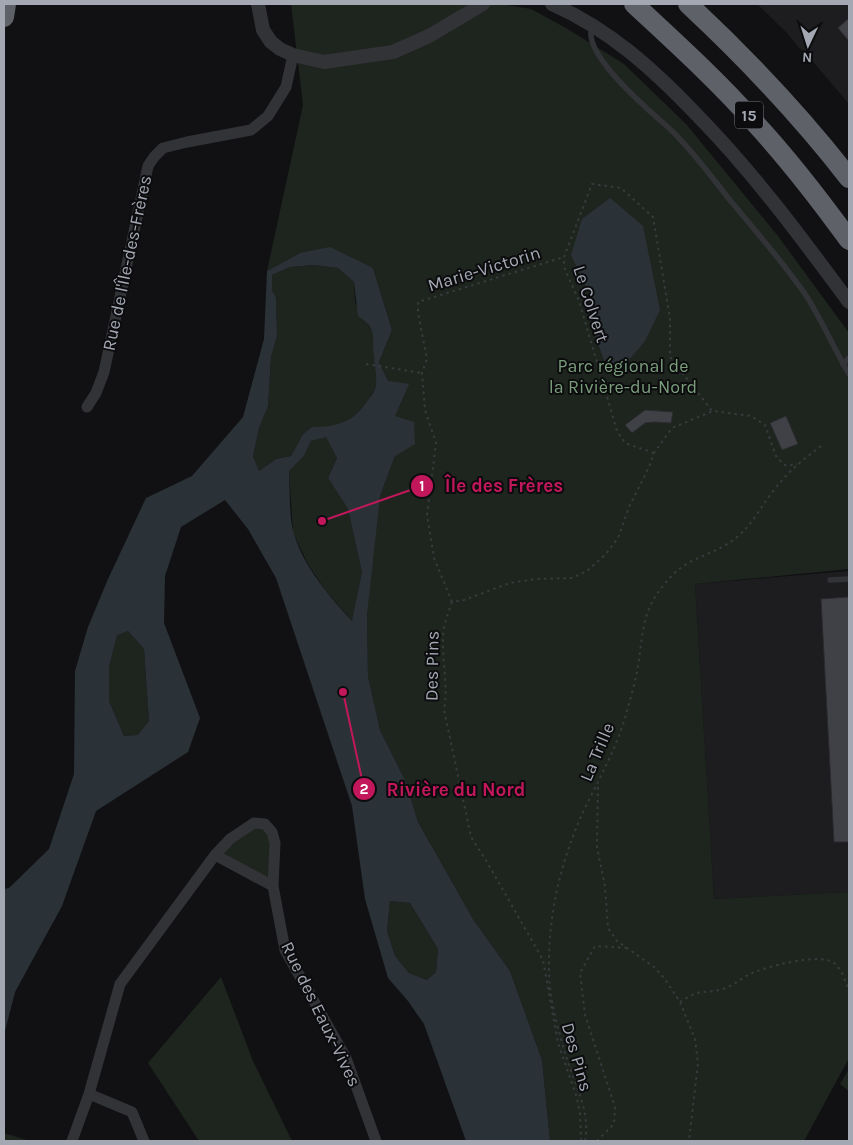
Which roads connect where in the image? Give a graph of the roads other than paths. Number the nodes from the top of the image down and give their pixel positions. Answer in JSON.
{"nodes":[{"id":1,"x":6,"y":4,"type":"edge"},
{"id":2,"x":258,"y":4,"type":"edge"},
{"id":3,"x":483,"y":4,"type":"edge"},
{"id":4,"x":552,"y":4,"type":"edge"},
{"id":5,"x":634,"y":4,"type":"edge"},
{"id":6,"x":688,"y":4,"type":"edge"},
{"id":7,"x":4,"y":17,"type":"edge"},
{"id":8,"x":593,"y":25,"type":"junction"},
{"id":9,"x":293,"y":55,"type":"junction"},
{"id":10,"x":849,"y":178,"type":"edge"},
{"id":11,"x":849,"y":240,"type":"edge"},
{"id":12,"x":849,"y":302,"type":"edge"},
{"id":13,"x":849,"y":358,"type":"edge"},
{"id":14,"x":843,"y":364,"type":"junction"},
{"id":15,"x":849,"y":374,"type":"edge"},
{"id":16,"x":87,"y":407,"type":"dead end"},
{"id":17,"x":849,"y":578,"type":"edge"},
{"id":18,"x":830,"y":580,"type":"dead end"},
{"id":19,"x":215,"y":855,"type":"junction"},
{"id":20,"x":272,"y":886,"type":"junction"},
{"id":21,"x":89,"y":1094,"type":"junction"},
{"id":22,"x":72,"y":1141,"type":"edge"},
{"id":23,"x":144,"y":1141,"type":"edge"},
{"id":24,"x":376,"y":1141,"type":"edge"}],
"edges":[{"from":1,"to":7,"type":"highway"},
{"from":2,"to":9,"type":"street"},
{"from":3,"to":9,"type":"street"},
{"from":4,"to":8,"type":"street"},
{"from":5,"to":11,"type":"highway","number":"15"},
{"from":6,"to":10,"type":"highway","number":"15"},
{"from":8,"to":12,"type":"street"},
{"from":8,"to":14,"type":"lane"},
{"from":9,"to":16,"type":"street","name":"Rue de l'Île-des-Frères"},
{"from":13,"to":14,"type":"lane"},
{"from":14,"to":15,"type":"lane"},
{"from":17,"to":18,"type":"lane"},
{"from":19,"to":20,"type":"street"},
{"from":19,"to":20,"type":"street","name":"Rue des Eaux-Vives"},
{"from":19,"to":21,"type":"street","name":"Rue des Eaux-Vives"},
{"from":20,"to":24,"type":"street","name":"Rue des Eaux-Vives"},
{"from":21,"to":22,"type":"street","name":"Rue des Eaux-Vives"},
{"from":21,"to":23,"type":"street"}]}
